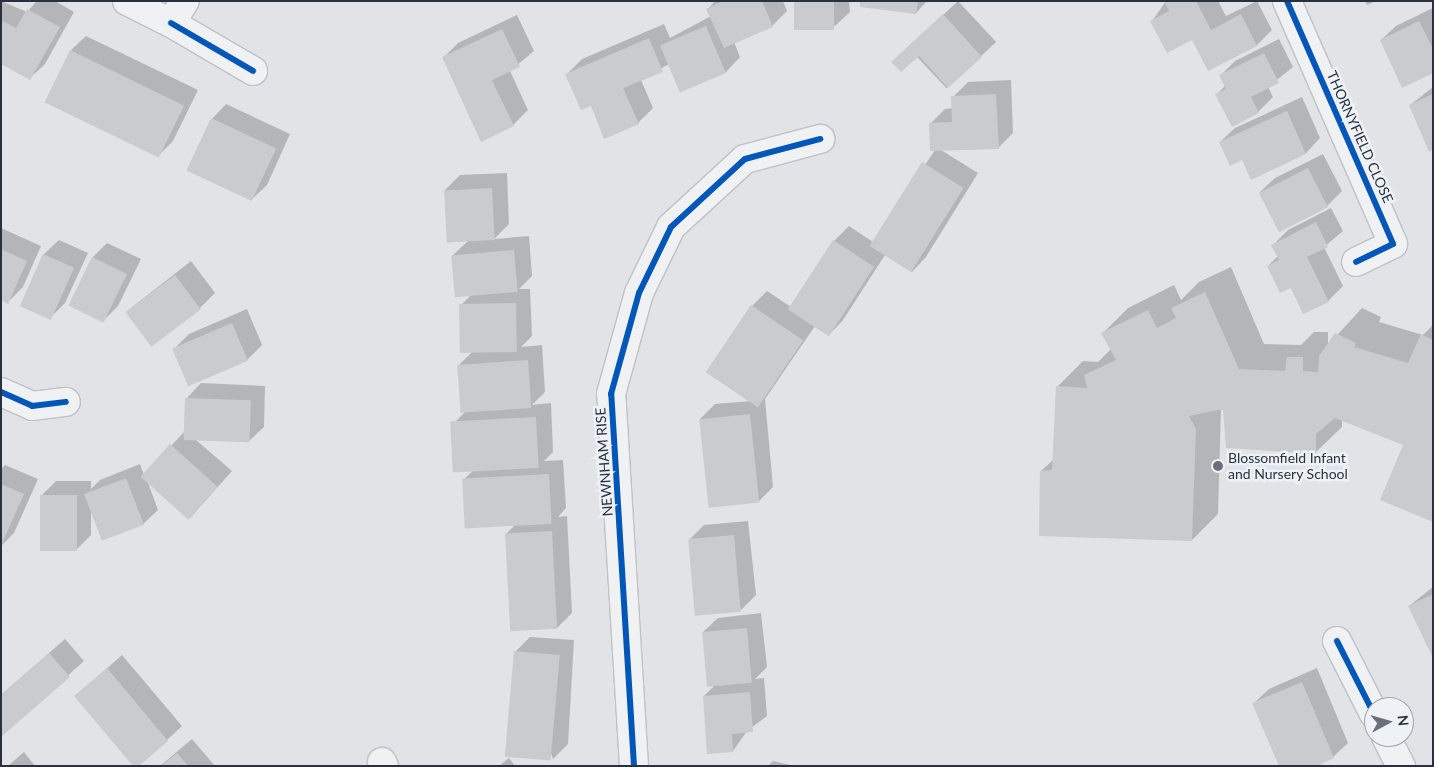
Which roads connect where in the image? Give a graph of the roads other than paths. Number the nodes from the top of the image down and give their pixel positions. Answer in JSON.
{"nodes":[{"id":1,"x":127,"y":1,"type":"edge"},
{"id":2,"x":1287,"y":1,"type":"edge"},
{"id":3,"x":178,"y":12,"type":"edge"},
{"id":4,"x":253,"y":71,"type":"dead end"},
{"id":5,"x":820,"y":139,"type":"dead end"},
{"id":6,"x":1356,"y":262,"type":"dead end"},
{"id":7,"x":1,"y":392,"type":"edge"},
{"id":8,"x":66,"y":402,"type":"dead end"},
{"id":9,"x":1337,"y":641,"type":"dead end"},
{"id":10,"x":1365,"y":697,"type":"edge"},
{"id":11,"x":1391,"y":747,"type":"edge"},
{"id":12,"x":634,"y":766,"type":"edge"},
{"id":13,"x":1401,"y":766,"type":"edge"}],
"edges":[{"from":1,"to":3,"type":"street"},
{"from":2,"to":6,"type":"street","name":"THORNYFIELD CLOSE"},
{"from":3,"to":4,"type":"street"},
{"from":5,"to":12,"type":"street","name":"NEWNHAM RISE"},
{"from":7,"to":8,"type":"street"},
{"from":9,"to":10,"type":"street"},
{"from":11,"to":13,"type":"street"}]}
